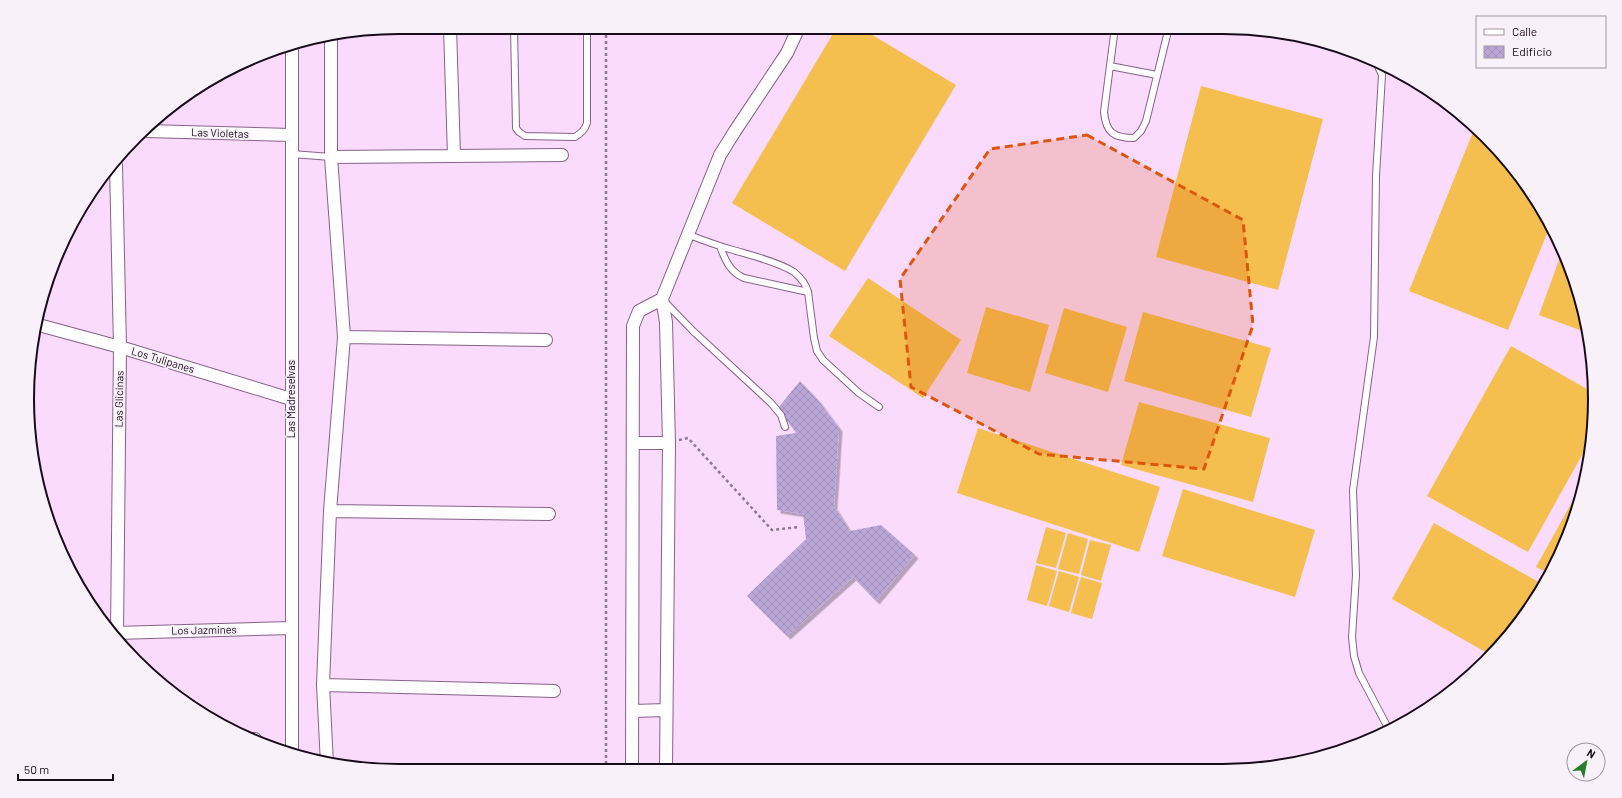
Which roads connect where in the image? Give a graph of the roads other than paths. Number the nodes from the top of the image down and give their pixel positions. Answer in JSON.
{"nodes":[{"id":1,"x":450,"y":34,"type":"edge"},
{"id":2,"x":514,"y":34,"type":"edge"},
{"id":3,"x":587,"y":34,"type":"edge"},
{"id":4,"x":796,"y":34,"type":"edge"},
{"id":5,"x":1114,"y":34,"type":"edge"},
{"id":6,"x":1167,"y":34,"type":"edge"},
{"id":7,"x":331,"y":40,"type":"edge"},
{"id":8,"x":292,"y":50,"type":"edge"},
{"id":9,"x":1110,"y":66,"type":"junction"},
{"id":10,"x":1380,"y":70,"type":"edge"},
{"id":11,"x":1157,"y":75,"type":"junction"},
{"id":12,"x":151,"y":131,"type":"edge"},
{"id":13,"x":292,"y":135,"type":"junction"},
{"id":14,"x":292,"y":154,"type":"junction"},
{"id":15,"x":562,"y":155,"type":"dead end"},
{"id":16,"x":454,"y":156,"type":"junction"},
{"id":17,"x":331,"y":157,"type":"junction"},
{"id":18,"x":116,"y":169,"type":"edge"},
{"id":19,"x":689,"y":235,"type":"junction"},
{"id":20,"x":720,"y":246,"type":"junction"},
{"id":21,"x":808,"y":292,"type":"junction"},
{"id":22,"x":662,"y":299,"type":"junction"},
{"id":23,"x":41,"y":326,"type":"edge"},
{"id":24,"x":344,"y":337,"type":"junction"},
{"id":25,"x":546,"y":340,"type":"dead end"},
{"id":26,"x":120,"y":347,"type":"junction"},
{"id":27,"x":291,"y":399,"type":"junction"},
{"id":28,"x":879,"y":407,"type":"dead end"},
{"id":29,"x":785,"y":427,"type":"dead end"},
{"id":30,"x":634,"y":443,"type":"junction"},
{"id":31,"x":669,"y":444,"type":"junction"},
{"id":32,"x":330,"y":511,"type":"junction"},
{"id":33,"x":549,"y":514,"type":"dead end"},
{"id":34,"x":292,"y":628,"type":"junction"},
{"id":35,"x":116,"y":629,"type":"edge"},
{"id":36,"x":118,"y":632,"type":"edge"},
{"id":37,"x":323,"y":685,"type":"junction"},
{"id":38,"x":554,"y":691,"type":"dead end"},
{"id":39,"x":666,"y":710,"type":"junction"},
{"id":40,"x":633,"y":711,"type":"junction"},
{"id":41,"x":1386,"y":725,"type":"edge"},
{"id":42,"x":292,"y":748,"type":"edge"},
{"id":43,"x":327,"y":757,"type":"edge"},
{"id":44,"x":632,"y":764,"type":"edge"},
{"id":45,"x":666,"y":764,"type":"edge"}],
"edges":[{"from":1,"to":16,"type":"street"},
{"from":2,"to":3,"type":"lane"},
{"from":4,"to":19,"type":"street"},
{"from":5,"to":9,"type":"lane"},
{"from":6,"to":11,"type":"lane"},
{"from":7,"to":17,"type":"street"},
{"from":8,"to":13,"type":"street","name":"Las Madreselvas"},
{"from":9,"to":11,"type":"lane"},
{"from":9,"to":11,"type":"lane"},
{"from":10,"to":41,"type":"lane"},
{"from":12,"to":13,"type":"street","name":"Las Violetas"},
{"from":13,"to":14,"type":"street","name":"Las Madreselvas"},
{"from":14,"to":17,"type":"lane"},
{"from":14,"to":27,"type":"street","name":"Las Madreselvas"},
{"from":15,"to":16,"type":"street"},
{"from":16,"to":17,"type":"street"},
{"from":17,"to":24,"type":"street"},
{"from":18,"to":26,"type":"street","name":"Las Glicinas"},
{"from":19,"to":20,"type":"lane"},
{"from":19,"to":22,"type":"street"},
{"from":20,"to":21,"type":"lane"},
{"from":20,"to":21,"type":"lane"},
{"from":21,"to":28,"type":"lane"},
{"from":22,"to":29,"type":"lane"},
{"from":22,"to":30,"type":"street"},
{"from":22,"to":31,"type":"street"},
{"from":23,"to":26,"type":"street","name":"Los Tulipanes"},
{"from":24,"to":25,"type":"street"},
{"from":24,"to":32,"type":"street"},
{"from":26,"to":27,"type":"street","name":"Los Tulipanes"},
{"from":26,"to":35,"type":"street","name":"Las Glicinas"},
{"from":27,"to":34,"type":"street","name":"Las Madreselvas"},
{"from":30,"to":31,"type":"street"},
{"from":30,"to":40,"type":"street"},
{"from":31,"to":39,"type":"street"},
{"from":32,"to":33,"type":"street"},
{"from":32,"to":37,"type":"street"},
{"from":34,"to":36,"type":"street","name":"Los Jazmines"},
{"from":34,"to":42,"type":"street","name":"Las Madreselvas"},
{"from":37,"to":38,"type":"street"},
{"from":37,"to":43,"type":"street"},
{"from":39,"to":40,"type":"street"},
{"from":39,"to":45,"type":"street"},
{"from":40,"to":44,"type":"street"}]}
